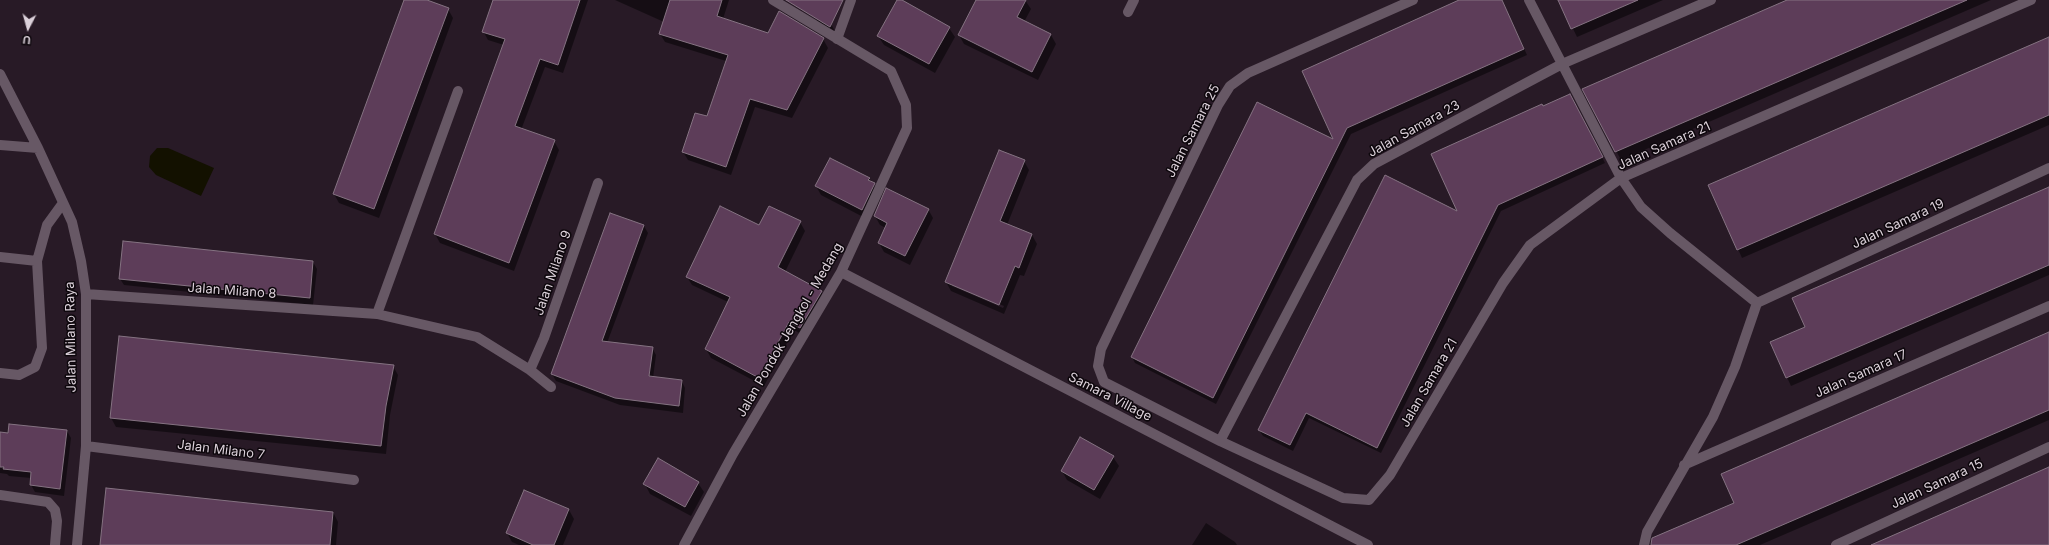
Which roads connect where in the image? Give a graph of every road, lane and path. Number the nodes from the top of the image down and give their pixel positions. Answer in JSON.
{"nodes":[{"id":1,"x":773,"y":0,"type":"edge"},
{"id":2,"x":851,"y":0,"type":"edge"},
{"id":3,"x":1134,"y":0,"type":"edge"},
{"id":4,"x":1413,"y":0,"type":"edge"},
{"id":5,"x":1529,"y":0,"type":"edge"},
{"id":6,"x":1711,"y":0,"type":"edge"},
{"id":7,"x":2032,"y":0,"type":"edge"},
{"id":8,"x":1128,"y":12,"type":"dead end"},
{"id":9,"x":837,"y":39,"type":"junction"},
{"id":10,"x":1562,"y":64,"type":"junction"},
{"id":11,"x":0,"y":74,"type":"edge"},
{"id":12,"x":458,"y":91,"type":"dead end"},
{"id":13,"x":0,"y":145,"type":"edge"},
{"id":14,"x":38,"y":148,"type":"junction"},
{"id":15,"x":2049,"y":168,"type":"edge"},
{"id":16,"x":1621,"y":178,"type":"junction"},
{"id":17,"x":598,"y":182,"type":"dead end"},
{"id":18,"x":63,"y":203,"type":"junction"},
{"id":19,"x":0,"y":257,"type":"edge"},
{"id":20,"x":37,"y":261,"type":"junction"},
{"id":21,"x":841,"y":272,"type":"junction"},
{"id":22,"x":86,"y":294,"type":"junction"},
{"id":23,"x":1757,"y":303,"type":"junction"},
{"id":24,"x":2049,"y":306,"type":"edge"},
{"id":25,"x":377,"y":314,"type":"junction"},
{"id":26,"x":530,"y":370,"type":"junction"},
{"id":27,"x":0,"y":373,"type":"edge"},
{"id":28,"x":551,"y":387,"type":"dead end"},
{"id":29,"x":1220,"y":441,"type":"junction"},
{"id":30,"x":86,"y":446,"type":"junction"},
{"id":31,"x":2049,"y":447,"type":"edge"},
{"id":32,"x":1684,"y":465,"type":"junction"},
{"id":33,"x":354,"y":480,"type":"dead end"},
{"id":34,"x":0,"y":495,"type":"edge"},
{"id":35,"x":1369,"y":500,"type":"joint"},
{"id":36,"x":55,"y":545,"type":"edge"},
{"id":37,"x":77,"y":545,"type":"edge"},
{"id":38,"x":684,"y":545,"type":"edge"},
{"id":39,"x":1368,"y":545,"type":"edge"},
{"id":40,"x":1644,"y":545,"type":"edge"},
{"id":41,"x":1836,"y":545,"type":"edge"}],
"edges":[{"from":1,"to":9,"type":"street","name":"Jalan Pondok Jengkol - Medang"},
{"from":2,"to":9,"type":"street"},
{"from":3,"to":8,"type":"street"},
{"from":4,"to":29,"type":"street","name":"Jalan Samara 25"},
{"from":5,"to":10,"type":"street"},
{"from":6,"to":10,"type":"street","name":"Jalan Samara 23"},
{"from":7,"to":16,"type":"street","name":"Jalan Samara 21"},
{"from":9,"to":21,"type":"street","name":"Jalan Pondok Jengkol - Medang"},
{"from":10,"to":16,"type":"street"},
{"from":10,"to":29,"type":"street","name":"Jalan Samara 23"},
{"from":11,"to":14,"type":"street","name":"Jalan Milano Raya"},
{"from":12,"to":25,"type":"street"},
{"from":13,"to":14,"type":"street"},
{"from":14,"to":18,"type":"street","name":"Jalan Milano Raya"},
{"from":15,"to":23,"type":"street","name":"Jalan Samara 19"},
{"from":16,"to":23,"type":"street"},
{"from":16,"to":35,"type":"street","name":"Jalan Samara 21"},
{"from":17,"to":26,"type":"street","name":"Jalan Milano 9"},
{"from":18,"to":20,"type":"street"},
{"from":18,"to":22,"type":"street","name":"Jalan Milano Raya"},
{"from":19,"to":20,"type":"street"},
{"from":20,"to":27,"type":"street"},
{"from":21,"to":38,"type":"street","name":"Jalan Pondok Jengkol - Medang"},
{"from":21,"to":39,"type":"street","name":"Samara Village"},
{"from":22,"to":25,"type":"street","name":"Jalan Milano 8"},
{"from":22,"to":30,"type":"street","name":"Jalan Milano Raya"},
{"from":23,"to":32,"type":"street"},
{"from":24,"to":32,"type":"street","name":"Jalan Samara 17"},
{"from":25,"to":26,"type":"street","name":"Jalan Milano 8"},
{"from":26,"to":28,"type":"street","name":"Jalan Milano 8"},
{"from":29,"to":35,"type":"street","name":"Jalan Samara 25"},
{"from":30,"to":33,"type":"street","name":"Jalan Milano 7"},
{"from":30,"to":37,"type":"street","name":"Jalan Milano Raya"},
{"from":31,"to":41,"type":"street","name":"Jalan Samara 15"},
{"from":32,"to":40,"type":"street"},
{"from":34,"to":36,"type":"street"}]}
